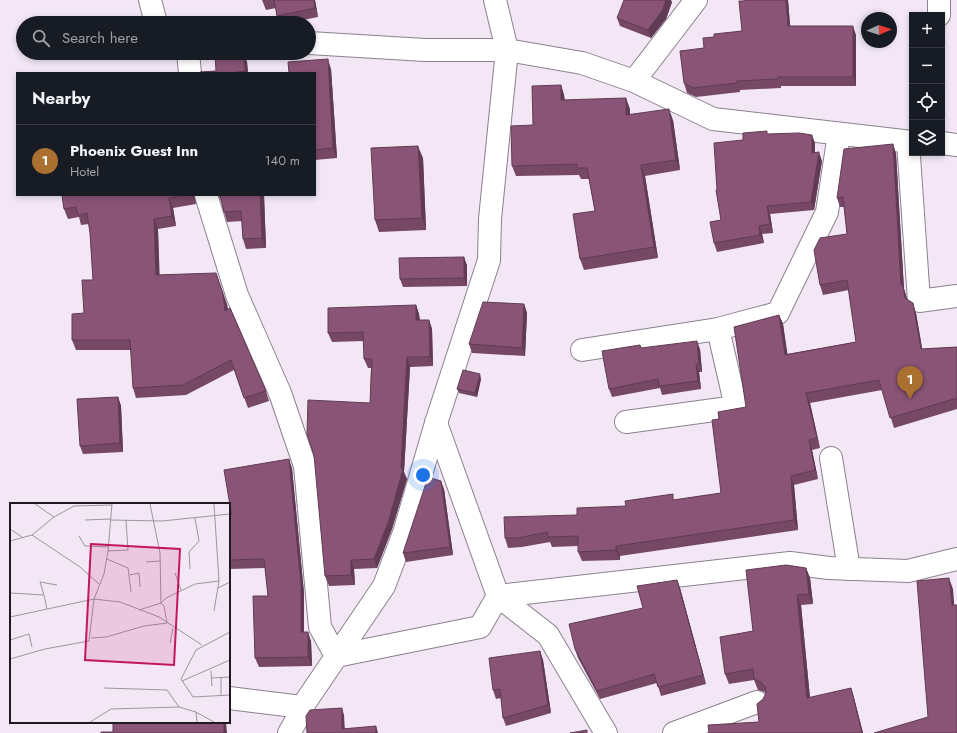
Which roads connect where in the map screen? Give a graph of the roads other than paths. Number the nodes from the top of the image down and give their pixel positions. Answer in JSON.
{"nodes":[{"id":1,"x":150,"y":0,"type":"edge"},
{"id":2,"x":495,"y":0,"type":"edge"},
{"id":3,"x":696,"y":0,"type":"edge"},
{"id":4,"x":939,"y":0,"type":"edge"},
{"id":5,"x":939,"y":12,"type":"edge"},
{"id":6,"x":154,"y":16,"type":"edge"},
{"id":7,"x":316,"y":43,"type":"edge"},
{"id":8,"x":507,"y":50,"type":"junction"},
{"id":9,"x":189,"y":60,"type":"edge"},
{"id":10,"x":190,"y":72,"type":"edge"},
{"id":11,"x":634,"y":81,"type":"junction"},
{"id":12,"x":839,"y":134,"type":"junction"},
{"id":13,"x":909,"y":142,"type":"edge"},
{"id":14,"x":945,"y":143,"type":"edge"},
{"id":15,"x":957,"y":145,"type":"edge"},
{"id":16,"x":911,"y":156,"type":"edge"},
{"id":17,"x":206,"y":196,"type":"edge"},
{"id":18,"x":957,"y":296,"type":"edge"},
{"id":19,"x":718,"y":329,"type":"junction"},
{"id":20,"x":582,"y":350,"type":"dead end"},
{"id":21,"x":626,"y":422,"type":"dead end"},
{"id":22,"x":436,"y":423,"type":"junction"},
{"id":23,"x":830,"y":458,"type":"dead end"},
{"id":24,"x":957,"y":559,"type":"edge"},
{"id":25,"x":849,"y":569,"type":"junction"},
{"id":26,"x":498,"y":596,"type":"junction"},
{"id":27,"x":336,"y":656,"type":"junction"},
{"id":28,"x":230,"y":698,"type":"edge"},
{"id":29,"x":757,"y":702,"type":"edge"},
{"id":30,"x":302,"y":707,"type":"junction"},
{"id":31,"x":289,"y":733,"type":"edge"},
{"id":32,"x":606,"y":733,"type":"edge"},
{"id":33,"x":674,"y":733,"type":"edge"}],
"edges":[{"from":1,"to":6,"type":"street"},
{"from":2,"to":8,"type":"street"},
{"from":3,"to":11,"type":"street"},
{"from":4,"to":5,"type":"street"},
{"from":7,"to":8,"type":"street"},
{"from":8,"to":11,"type":"street"},
{"from":8,"to":22,"type":"street"},
{"from":9,"to":10,"type":"street"},
{"from":11,"to":12,"type":"street"},
{"from":12,"to":13,"type":"street"},
{"from":12,"to":19,"type":"street"},
{"from":14,"to":15,"type":"street"},
{"from":16,"to":18,"type":"street"},
{"from":17,"to":27,"type":"street"},
{"from":19,"to":20,"type":"street"},
{"from":19,"to":21,"type":"street"},
{"from":22,"to":26,"type":"street"},
{"from":22,"to":27,"type":"street"},
{"from":23,"to":25,"type":"street"},
{"from":24,"to":25,"type":"street"},
{"from":25,"to":26,"type":"street"},
{"from":26,"to":27,"type":"street"},
{"from":26,"to":32,"type":"street"},
{"from":27,"to":30,"type":"street"},
{"from":28,"to":30,"type":"street"},
{"from":29,"to":33,"type":"street"},
{"from":30,"to":31,"type":"street"}]}
